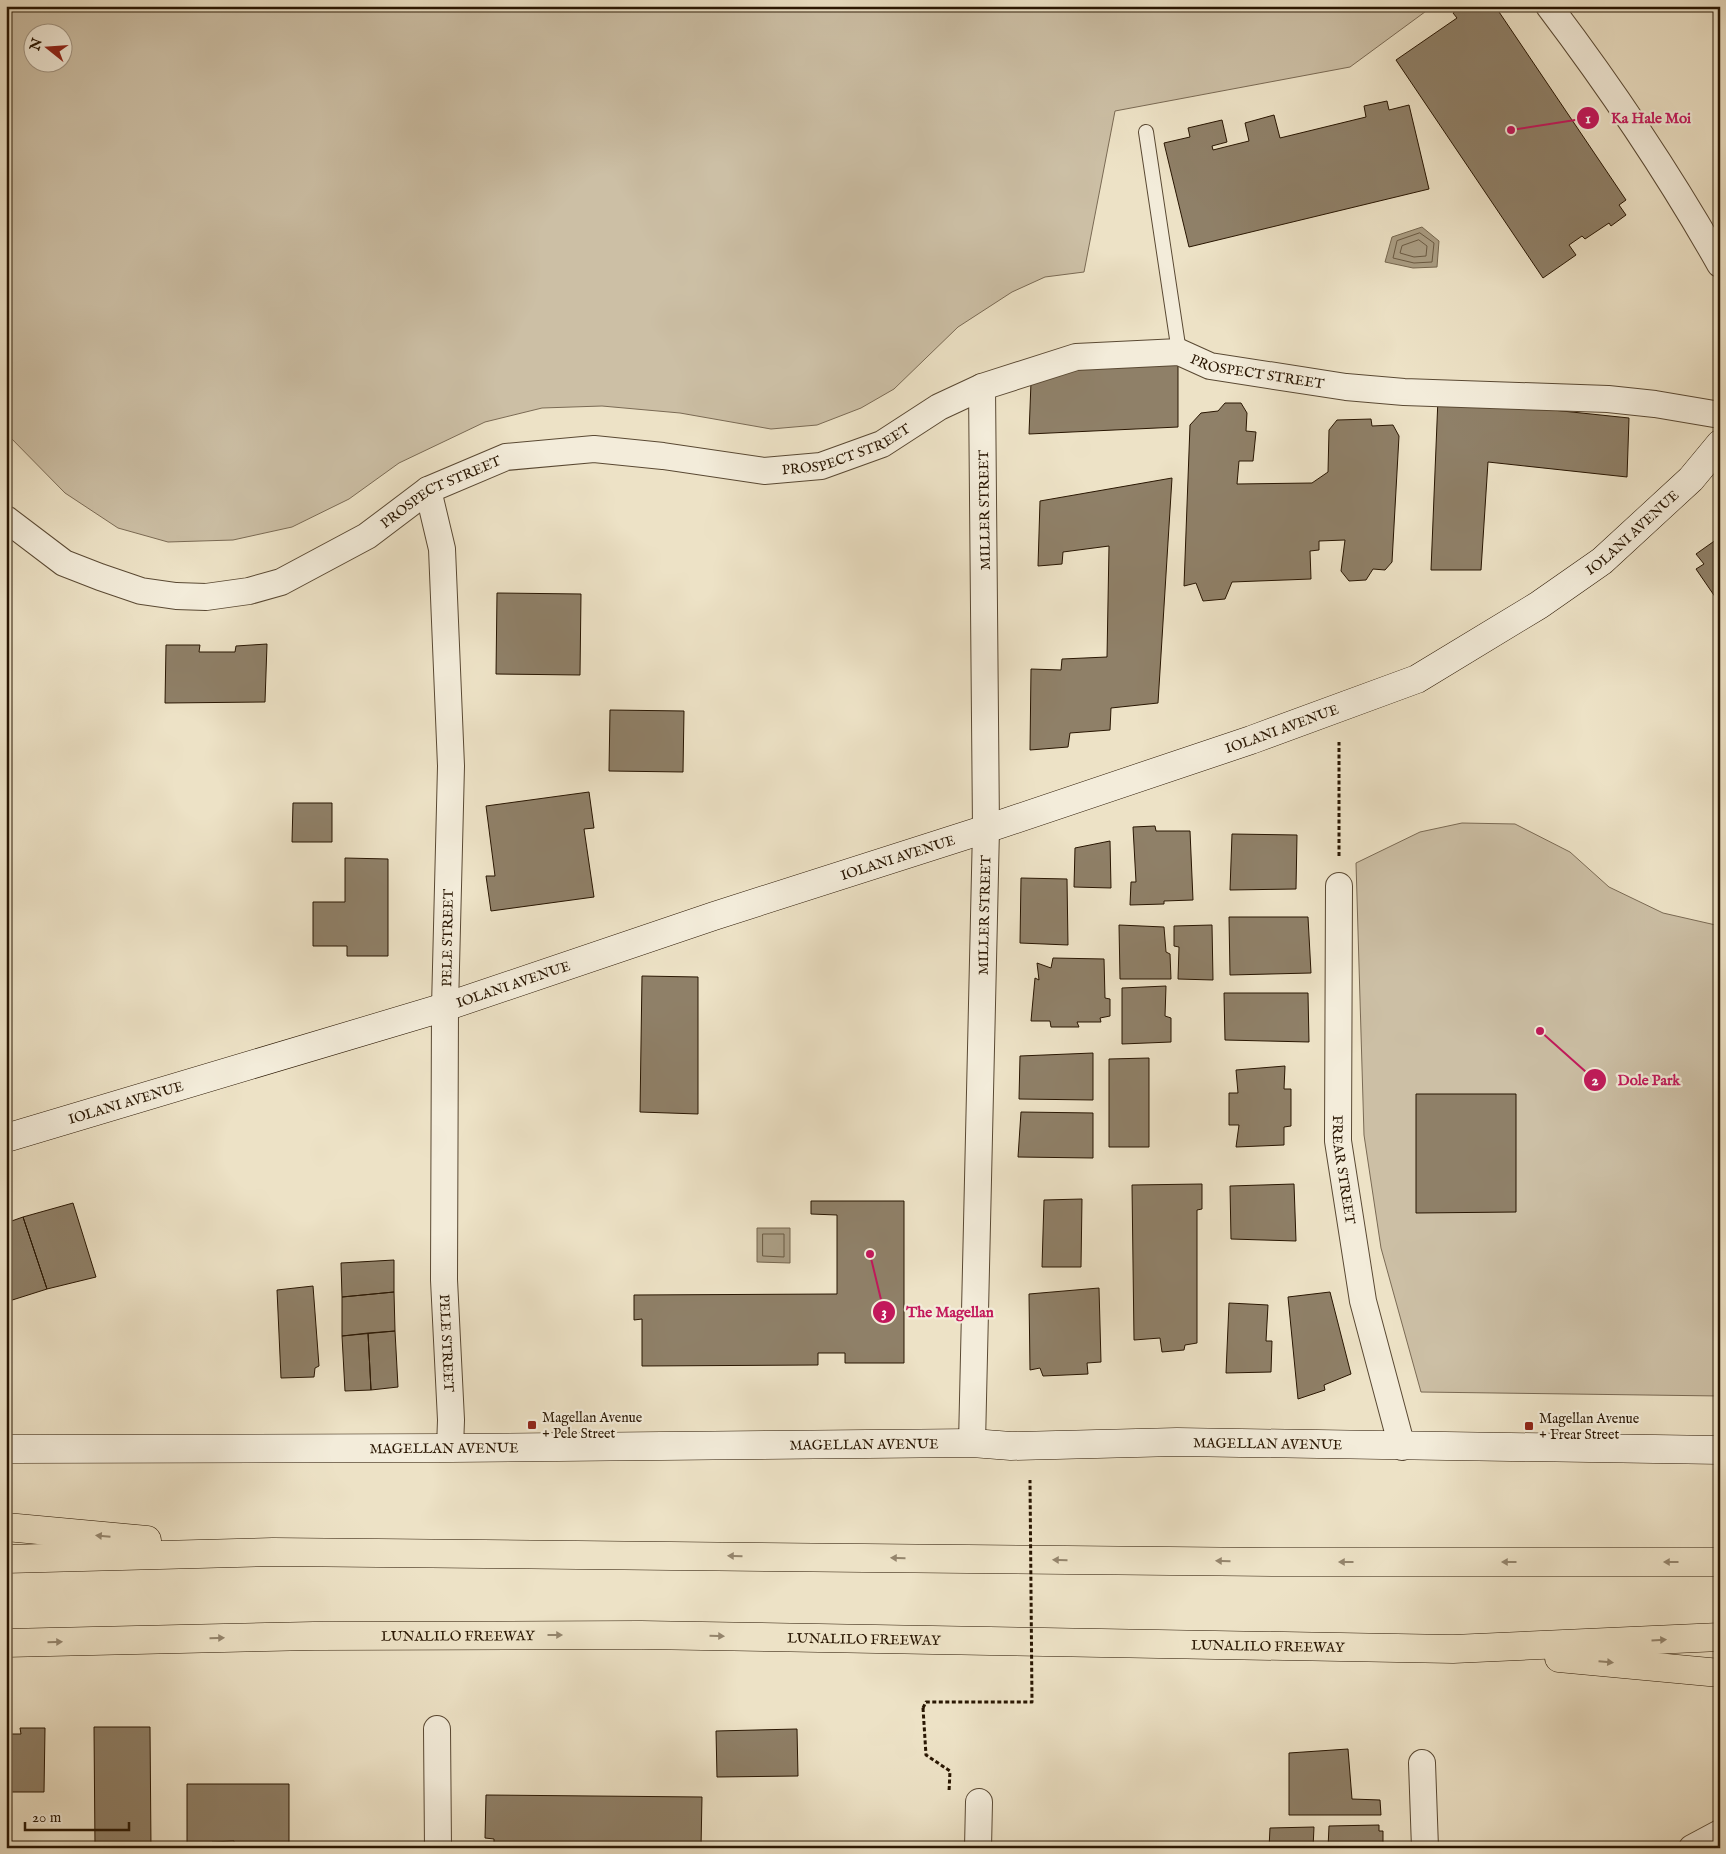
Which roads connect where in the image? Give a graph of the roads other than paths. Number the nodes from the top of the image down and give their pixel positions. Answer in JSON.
{"nodes":[{"id":1,"x":1550,"y":6,"type":"edge"},
{"id":2,"x":1146,"y":132,"type":"dead end"},
{"id":3,"x":1720,"y":264,"type":"edge"},
{"id":4,"x":1179,"y":352,"type":"junction"},
{"id":5,"x":982,"y":388,"type":"junction"},
{"id":6,"x":1720,"y":415,"type":"edge"},
{"id":7,"x":1720,"y":444,"type":"edge"},
{"id":8,"x":428,"y":490,"type":"junction"},
{"id":9,"x":6,"y":519,"type":"edge"},
{"id":10,"x":986,"y":829,"type":"junction"},
{"id":11,"x":1339,"y":886,"type":"road end"},
{"id":12,"x":445,"y":1007,"type":"junction"},
{"id":13,"x":6,"y":1138,"type":"edge"},
{"id":14,"x":972,"y":1442,"type":"junction"},
{"id":15,"x":1402,"y":1447,"type":"junction"},
{"id":16,"x":450,"y":1448,"type":"junction"},
{"id":17,"x":6,"y":1449,"type":"edge"},
{"id":18,"x":1720,"y":1450,"type":"edge"},
{"id":19,"x":6,"y":1526,"type":"edge"},
{"id":20,"x":273,"y":1552,"type":"junction"},
{"id":21,"x":6,"y":1559,"type":"edge"},
{"id":22,"x":1720,"y":1562,"type":"edge"},
{"id":23,"x":1720,"y":1637,"type":"edge"},
{"id":24,"x":6,"y":1643,"type":"edge"},
{"id":25,"x":1453,"y":1648,"type":"junction"},
{"id":26,"x":1720,"y":1673,"type":"edge"},
{"id":27,"x":437,"y":1729,"type":"dead end"},
{"id":28,"x":1422,"y":1762,"type":"dead end"},
{"id":29,"x":979,"y":1802,"type":"road end"},
{"id":30,"x":1720,"y":1833,"type":"edge"},
{"id":31,"x":438,"y":1848,"type":"edge"},
{"id":32,"x":978,"y":1848,"type":"edge"},
{"id":33,"x":1425,"y":1848,"type":"edge"},
{"id":34,"x":1692,"y":1848,"type":"edge"}],
"edges":[{"from":1,"to":3,"type":"street"},
{"from":2,"to":4,"type":"lane"},
{"from":4,"to":5,"type":"street","name":"PROSPECT STREET"},
{"from":4,"to":6,"type":"street","name":"PROSPECT STREET"},
{"from":5,"to":8,"type":"street","name":"PROSPECT STREET"},
{"from":5,"to":10,"type":"street","name":"MILLER STREET"},
{"from":7,"to":10,"type":"main road","name":"IOLANI AVENUE"},
{"from":8,"to":9,"type":"street","name":"PROSPECT STREET"},
{"from":8,"to":12,"type":"street","name":"PELE STREET"},
{"from":10,"to":12,"type":"main road","name":"IOLANI AVENUE"},
{"from":10,"to":14,"type":"street","name":"MILLER STREET"},
{"from":11,"to":15,"type":"street","name":"FREAR STREET"},
{"from":12,"to":13,"type":"main road","name":"IOLANI AVENUE"},
{"from":12,"to":16,"type":"street","name":"PELE STREET"},
{"from":14,"to":15,"type":"main road","name":"MAGELLAN AVENUE"},
{"from":14,"to":16,"type":"main road","name":"MAGELLAN AVENUE"},
{"from":15,"to":18,"type":"main road","name":"MAGELLAN AVENUE"},
{"from":16,"to":17,"type":"main road","name":"MAGELLAN AVENUE"},
{"from":20,"to":19,"type":"highway","one_way":true},
{"from":20,"to":21,"type":"highway"},
{"from":22,"to":20,"type":"highway","one_way":true},
{"from":25,"to":23,"type":"highway","name":"LUNALILO FREEWAY","one_way":true},
{"from":24,"to":25,"type":"highway","name":"LUNALILO FREEWAY","one_way":true},
{"from":25,"to":26,"type":"highway","one_way":true},
{"from":27,"to":31,"type":"street"},
{"from":28,"to":33,"type":"street"},
{"from":29,"to":32,"type":"street"},
{"from":30,"to":34,"type":"street"}]}
